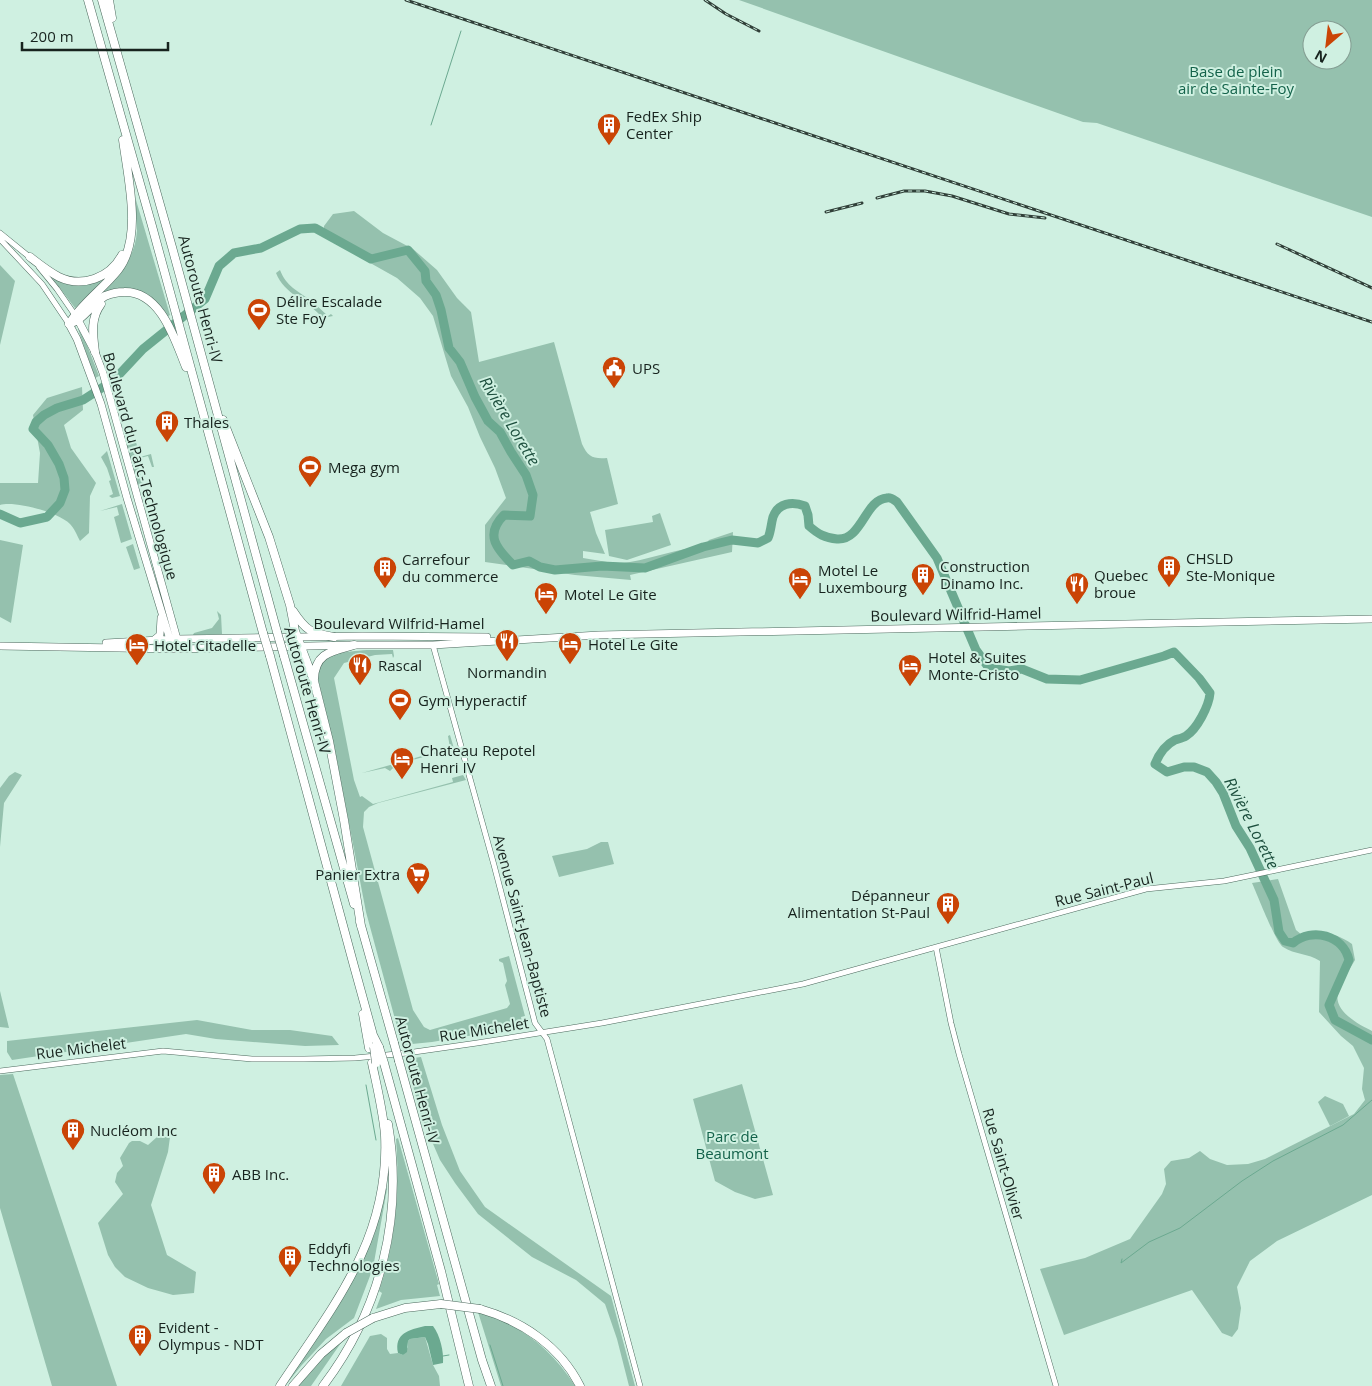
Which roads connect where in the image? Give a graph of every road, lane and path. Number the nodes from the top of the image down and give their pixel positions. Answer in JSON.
{"nodes":[{"id":1,"x":88,"y":0,"type":"edge"},
{"id":2,"x":102,"y":0,"type":"edge"},
{"id":3,"x":109,"y":0,"type":"edge"},
{"id":4,"x":123,"y":69,"type":"junction"},
{"id":5,"x":121,"y":118,"type":"junction"},
{"id":6,"x":131,"y":230,"type":"junction"},
{"id":7,"x":0,"y":232,"type":"edge"},
{"id":8,"x":0,"y":239,"type":"edge"},
{"id":9,"x":30,"y":257,"type":"junction"},
{"id":10,"x":112,"y":294,"type":"junction"},
{"id":11,"x":77,"y":318,"type":"junction"},
{"id":12,"x":69,"y":324,"type":"junction"},
{"id":13,"x":95,"y":352,"type":"junction"},
{"id":14,"x":196,"y":392,"type":"junction"},
{"id":15,"x":212,"y":392,"type":"junction"},
{"id":16,"x":290,"y":605,"type":"junction"},
{"id":17,"x":161,"y":613,"type":"junction"},
{"id":18,"x":1372,"y":620,"type":"edge"},
{"id":19,"x":298,"y":637,"type":"junction"},
{"id":20,"x":334,"y":637,"type":"junction"},
{"id":21,"x":540,"y":638,"type":"junction"},
{"id":22,"x":174,"y":639,"type":"junction"},
{"id":23,"x":154,"y":640,"type":"junction"},
{"id":24,"x":354,"y":644,"type":"junction"},
{"id":25,"x":433,"y":644,"type":"junction"},
{"id":26,"x":0,"y":646,"type":"edge"},
{"id":27,"x":79,"y":646,"type":"junction"},
{"id":28,"x":302,"y":647,"type":"junction"},
{"id":29,"x":175,"y":649,"type":"junction"},
{"id":30,"x":314,"y":681,"type":"junction"},
{"id":31,"x":1372,"y":850,"type":"edge"},
{"id":32,"x":361,"y":926,"type":"junction"},
{"id":33,"x":936,"y":947,"type":"junction"},
{"id":34,"x":876,"y":964,"type":"joint"},
{"id":35,"x":354,"y":966,"type":"junction"},
{"id":36,"x":542,"y":1032,"type":"junction"},
{"id":37,"x":374,"y":1048,"type":"junction"},
{"id":38,"x":378,"y":1063,"type":"junction"},
{"id":39,"x":0,"y":1070,"type":"edge"},
{"id":40,"x":280,"y":1386,"type":"edge"},
{"id":41,"x":294,"y":1386,"type":"edge"},
{"id":42,"x":323,"y":1386,"type":"edge"},
{"id":43,"x":469,"y":1386,"type":"edge"},
{"id":44,"x":489,"y":1386,"type":"edge"},
{"id":45,"x":580,"y":1386,"type":"edge"},
{"id":46,"x":640,"y":1386,"type":"edge"},
{"id":47,"x":1056,"y":1386,"type":"edge"}],
"edges":[{"from":1,"to":5,"type":"highway","name":"Autoroute Henri-IV"},
{"from":2,"to":4,"type":"highway","name":"Autoroute Henri-IV"},
{"from":3,"to":4,"type":"highway"},
{"from":4,"to":15,"type":"highway","name":"Autoroute Henri-IV"},
{"from":5,"to":6,"type":"highway"},
{"from":5,"to":14,"type":"highway","name":"Autoroute Henri-IV"},
{"from":6,"to":9,"type":"highway"},
{"from":6,"to":11,"type":"highway"},
{"from":7,"to":9,"type":"street","name":"Boulevard du Parc-Technologique"},
{"from":8,"to":12,"type":"street","name":"Boulevard du Parc-Technologique"},
{"from":9,"to":11,"type":"street","name":"Boulevard du Parc-Technologique"},
{"from":10,"to":11,"type":"highway"},
{"from":10,"to":13,"type":"highway"},
{"from":10,"to":14,"type":"highway"},
{"from":11,"to":12,"type":"highway"},
{"from":11,"to":13,"type":"main road","name":"Boulevard du Parc-Technologique"},
{"from":12,"to":17,"type":"main road","name":"Boulevard du Parc-Technologique"},
{"from":13,"to":22,"type":"main road","name":"Boulevard du Parc-Technologique"},
{"from":14,"to":35,"type":"highway","name":"Autoroute Henri-IV","bridge":true},
{"from":15,"to":16,"type":"highway"},
{"from":15,"to":32,"type":"highway","name":"Autoroute Henri-IV","bridge":true},
{"from":16,"to":19,"type":"highway"},
{"from":16,"to":20,"type":"highway"},
{"from":17,"to":22,"type":"main road","name":"Boulevard du Parc-Technologique"},
{"from":17,"to":23,"type":"main road","name":"Boulevard du Parc-Technologique"},
{"from":18,"to":21,"type":"main road","name":"Boulevard Wilfrid-Hamel"},
{"from":19,"to":20,"type":"main road","name":"Boulevard Wilfrid-Hamel"},
{"from":19,"to":22,"type":"main road","name":"Boulevard Wilfrid-Hamel"},
{"from":19,"to":28,"type":"highway"},
{"from":20,"to":21,"type":"main road","name":"Boulevard Wilfrid-Hamel"},
{"from":21,"to":25,"type":"main road","name":"Boulevard Wilfrid-Hamel"},
{"from":22,"to":23,"type":"main road","name":"Boulevard Wilfrid-Hamel"},
{"from":22,"to":29,"type":"main road","name":"Boulevard du Parc-Technologique"},
{"from":23,"to":27,"type":"main road","name":"Boulevard Wilfrid-Hamel"},
{"from":24,"to":25,"type":"main road","name":"Boulevard Wilfrid-Hamel"},
{"from":24,"to":28,"type":"main road","name":"Boulevard Wilfrid-Hamel"},
{"from":24,"to":30,"type":"highway"},
{"from":25,"to":36,"type":"street","name":"Avenue Saint-Jean-Baptiste"},
{"from":26,"to":27,"type":"main road","name":"Boulevard Wilfrid-Hamel"},
{"from":27,"to":29,"type":"main road","name":"Boulevard Wilfrid-Hamel"},
{"from":28,"to":29,"type":"main road","name":"Boulevard Wilfrid-Hamel"},
{"from":28,"to":30,"type":"highway"},
{"from":30,"to":32,"type":"highway"},
{"from":31,"to":33,"type":"street","name":"Rue Saint-Paul"},
{"from":32,"to":44,"type":"highway","name":"Autoroute Henri-IV","bridge":true},
{"from":33,"to":34,"type":"street","name":"Rue Saint-Paul"},
{"from":33,"to":47,"type":"street","name":"Rue Saint-Olivier"},
{"from":34,"to":36,"type":"street","name":"Rue Michelet"},
{"from":35,"to":37,"type":"highway"},
{"from":35,"to":37,"type":"highway","name":"Autoroute Henri-IV"},
{"from":36,"to":39,"type":"street","name":"Rue Michelet"},
{"from":36,"to":46,"type":"street","name":"Avenue Saint-Jean-Baptiste"},
{"from":37,"to":38,"type":"highway"},
{"from":38,"to":40,"type":"highway"},
{"from":38,"to":42,"type":"highway"},
{"from":38,"to":43,"type":"highway","name":"Autoroute Henri-IV"},
{"from":41,"to":45,"type":"highway","bridge":true}]}
